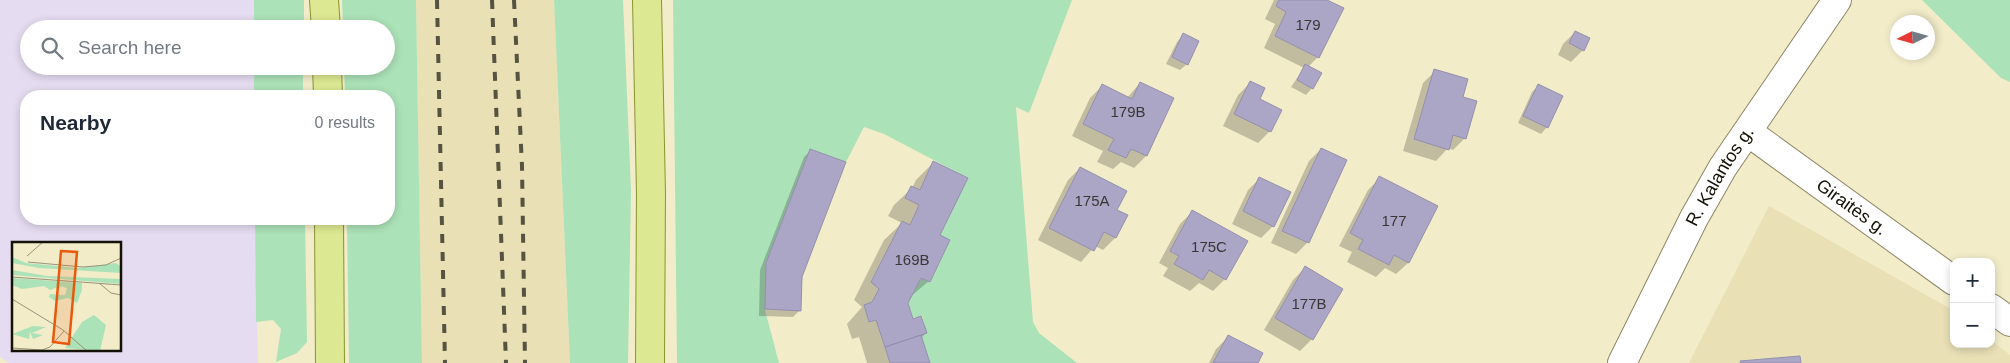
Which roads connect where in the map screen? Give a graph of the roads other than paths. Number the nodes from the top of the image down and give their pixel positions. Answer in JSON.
{"nodes":[{"id":1,"x":324,"y":0,"type":"edge"},
{"id":2,"x":647,"y":0,"type":"edge"},
{"id":3,"x":1837,"y":0,"type":"edge"},
{"id":4,"x":325,"y":20,"type":"edge"},
{"id":5,"x":327,"y":75,"type":"edge"},
{"id":6,"x":328,"y":90,"type":"edge"},
{"id":7,"x":1748,"y":132,"type":"junction"},
{"id":8,"x":329,"y":225,"type":"edge"},
{"id":9,"x":1950,"y":278,"type":"edge"},
{"id":10,"x":1995,"y":311,"type":"edge"},
{"id":11,"x":2010,"y":322,"type":"edge"},
{"id":12,"x":330,"y":363,"type":"edge"},
{"id":13,"x":650,"y":363,"type":"edge"},
{"id":14,"x":1622,"y":363,"type":"edge"}],
"edges":[{"from":1,"to":4,"type":"main road"},
{"from":2,"to":13,"type":"main road"},
{"from":3,"to":7,"type":"street","name":"R. Kalantos g."},
{"from":5,"to":6,"type":"main road"},
{"from":7,"to":9,"type":"street","name":"Giraitės g."},
{"from":7,"to":14,"type":"street","name":"R. Kalantos g."},
{"from":8,"to":12,"type":"main road"},
{"from":10,"to":11,"type":"street"}]}
